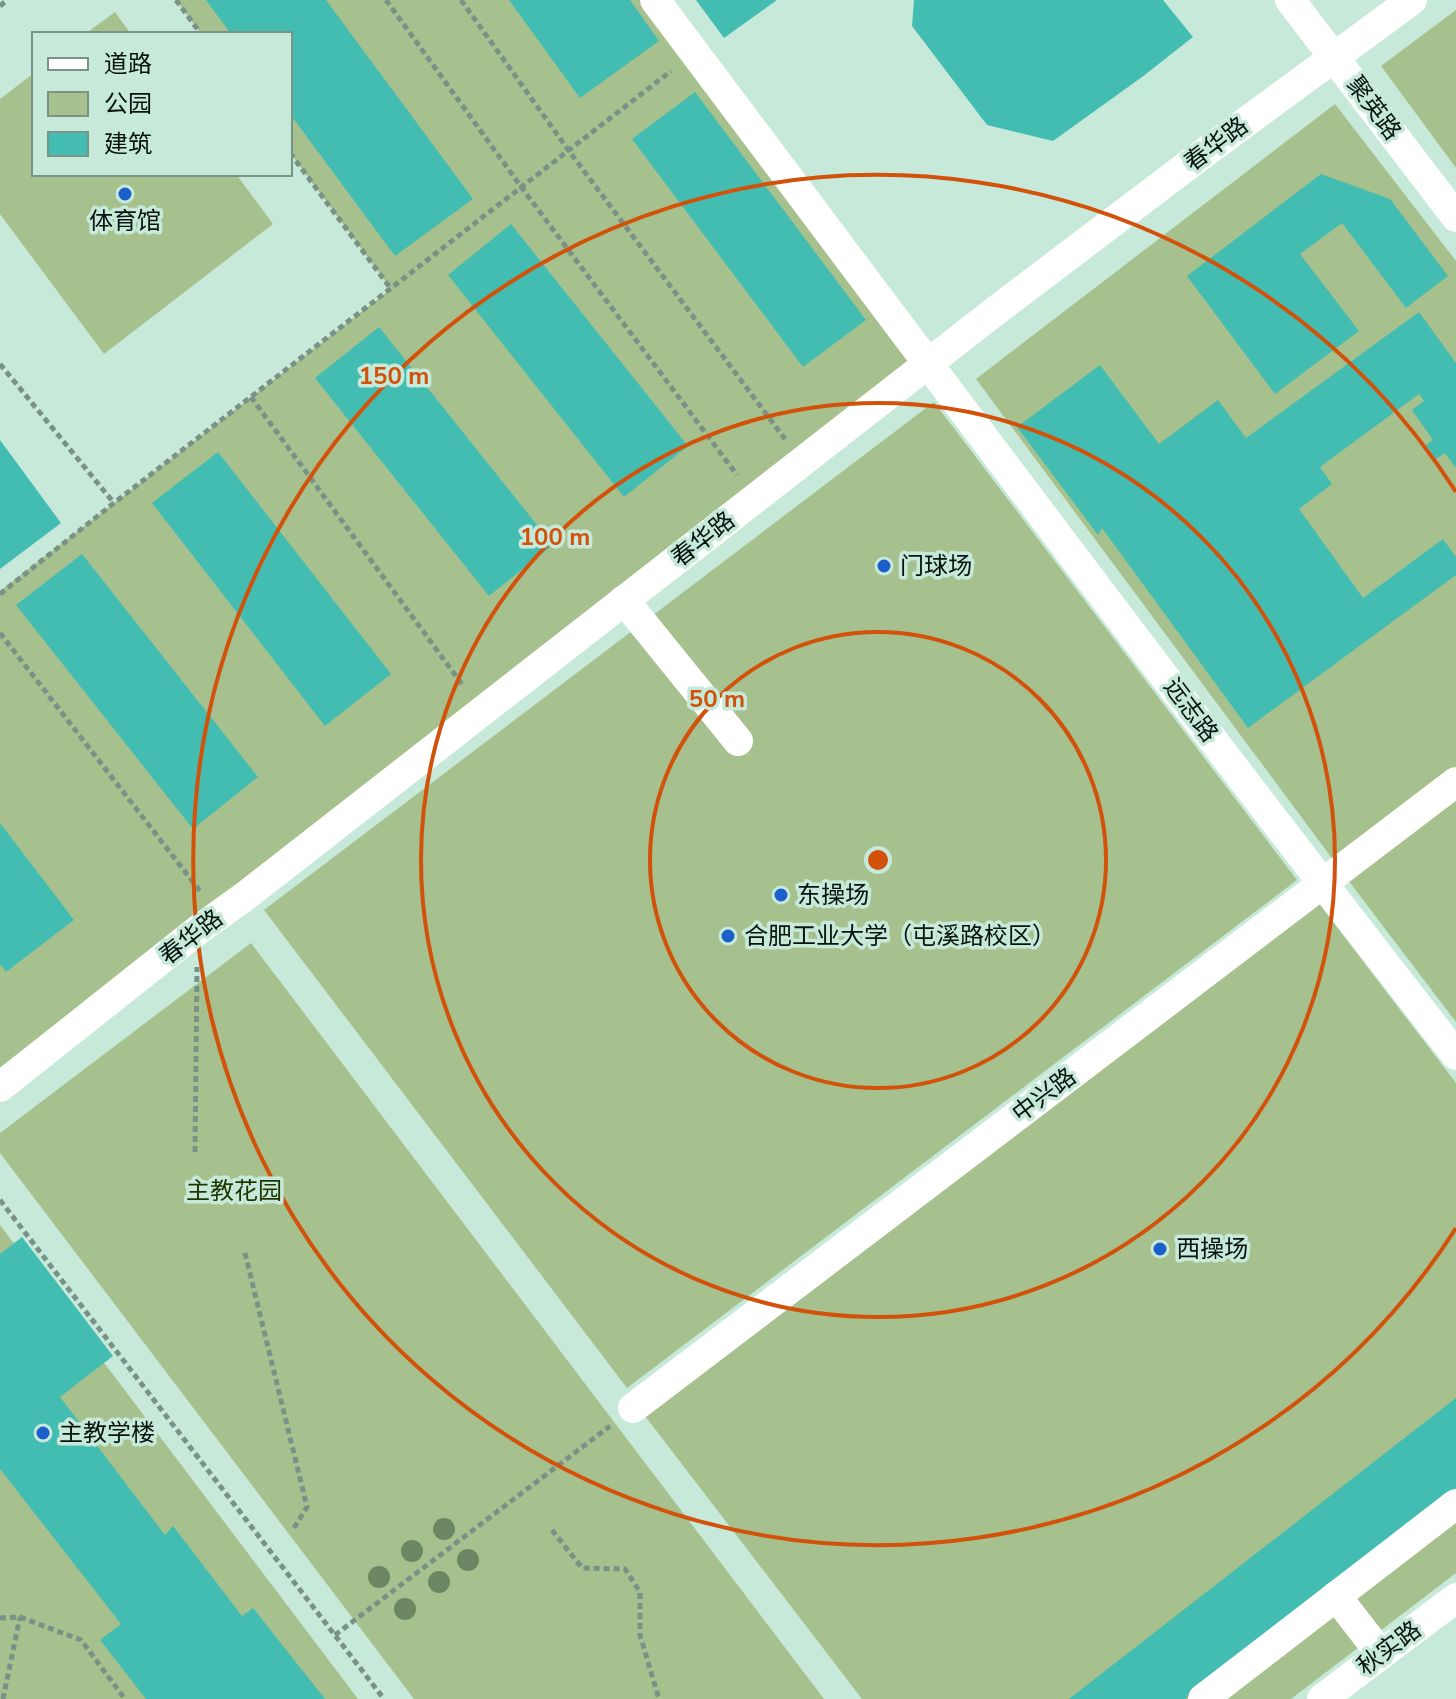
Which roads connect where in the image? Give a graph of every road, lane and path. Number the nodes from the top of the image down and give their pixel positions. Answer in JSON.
{"nodes":[{"id":1,"x":7,"y":0,"type":"edge"},
{"id":2,"x":176,"y":0,"type":"edge"},
{"id":3,"x":386,"y":0,"type":"edge"},
{"id":4,"x":461,"y":0,"type":"edge"},
{"id":5,"x":655,"y":0,"type":"edge"},
{"id":6,"x":1290,"y":0,"type":"edge"},
{"id":7,"x":1412,"y":0,"type":"edge"},
{"id":8,"x":0,"y":6,"type":"edge"},
{"id":9,"x":200,"y":32,"type":"edge"},
{"id":10,"x":695,"y":53,"type":"junction"},
{"id":11,"x":1334,"y":56,"type":"junction"},
{"id":12,"x":569,"y":151,"type":"junction"},
{"id":13,"x":292,"y":156,"type":"edge"},
{"id":14,"x":522,"y":188,"type":"junction"},
{"id":15,"x":1456,"y":217,"type":"edge"},
{"id":16,"x":391,"y":289,"type":"junction"},
{"id":17,"x":0,"y":364,"type":"edge"},
{"id":18,"x":928,"y":364,"type":"junction"},
{"id":19,"x":251,"y":397,"type":"junction"},
{"id":20,"x":802,"y":462,"type":"junction"},
{"id":21,"x":754,"y":499,"type":"junction"},
{"id":22,"x":114,"y":503,"type":"junction"},
{"id":23,"x":0,"y":594,"type":"edge"},
{"id":24,"x":624,"y":600,"type":"junction"},
{"id":25,"x":0,"y":633,"type":"edge"},
{"id":26,"x":481,"y":711,"type":"junction"},
{"id":27,"x":738,"y":741,"type":"dead end"},
{"id":28,"x":1456,"y":782,"type":"edge"},
{"id":29,"x":1323,"y":884,"type":"junction"},
{"id":30,"x":208,"y":922,"type":"junction"},
{"id":31,"x":1456,"y":1055,"type":"edge"},
{"id":32,"x":0,"y":1087,"type":"edge"},
{"id":33,"x":195,"y":1152,"type":"dead end"},
{"id":34,"x":0,"y":1200,"type":"edge"},
{"id":35,"x":245,"y":1253,"type":"dead end"},
{"id":36,"x":633,"y":1408,"type":"joint"},
{"id":37,"x":1456,"y":1504,"type":"edge"},
{"id":38,"x":552,"y":1530,"type":"dead end"},
{"id":39,"x":292,"y":1531,"type":"dead end"},
{"id":40,"x":1336,"y":1596,"type":"junction"},
{"id":41,"x":1456,"y":1598,"type":"edge"},
{"id":42,"x":20,"y":1617,"type":"junction"},
{"id":43,"x":0,"y":1618,"type":"edge"},
{"id":44,"x":335,"y":1635,"type":"junction"},
{"id":45,"x":1381,"y":1654,"type":"junction"},
{"id":46,"x":3,"y":1699,"type":"edge"},
{"id":47,"x":125,"y":1699,"type":"edge"},
{"id":48,"x":384,"y":1699,"type":"edge"},
{"id":49,"x":659,"y":1699,"type":"edge"},
{"id":50,"x":1203,"y":1699,"type":"edge"},
{"id":51,"x":1322,"y":1699,"type":"edge"}],
"edges":[{"from":1,"to":8,"type":"path"},
{"from":2,"to":9,"type":"path"},
{"from":3,"to":14,"type":"path"},
{"from":4,"to":12,"type":"path"},
{"from":5,"to":10,"type":"street","name":"远志路"},
{"from":6,"to":11,"type":"street","name":"聚英路"},
{"from":7,"to":11,"type":"street","name":"春华路"},
{"from":10,"to":12,"type":"path"},
{"from":10,"to":18,"type":"street","name":"远志路"},
{"from":11,"to":15,"type":"street","name":"聚英路"},
{"from":11,"to":18,"type":"street","name":"春华路"},
{"from":12,"to":14,"type":"path"},
{"from":12,"to":20,"type":"path"},
{"from":13,"to":16,"type":"path"},
{"from":14,"to":16,"type":"path"},
{"from":14,"to":21,"type":"path"},
{"from":16,"to":19,"type":"path"},
{"from":17,"to":22,"type":"path"},
{"from":18,"to":20,"type":"street","name":"春华路"},
{"from":18,"to":29,"type":"street","name":"远志路"},
{"from":19,"to":22,"type":"path"},
{"from":19,"to":26,"type":"path"},
{"from":20,"to":21,"type":"street","name":"春华路"},
{"from":21,"to":24,"type":"street","name":"春华路"},
{"from":22,"to":23,"type":"path"},
{"from":24,"to":26,"type":"street","name":"春华路"},
{"from":24,"to":27,"type":"street"},
{"from":25,"to":30,"type":"path"},
{"from":26,"to":30,"type":"street","name":"春华路"},
{"from":28,"to":29,"type":"street","name":"中兴路"},
{"from":29,"to":31,"type":"street","name":"远志路"},
{"from":29,"to":36,"type":"street","name":"中兴路"},
{"from":30,"to":32,"type":"street","name":"春华路"},
{"from":30,"to":33,"type":"path"},
{"from":34,"to":44,"type":"path"},
{"from":35,"to":39,"type":"path"},
{"from":36,"to":44,"type":"path"},
{"from":37,"to":40,"type":"street"},
{"from":38,"to":49,"type":"path"},
{"from":40,"to":45,"type":"street"},
{"from":40,"to":50,"type":"street"},
{"from":41,"to":45,"type":"street","name":"秋实路"},
{"from":42,"to":43,"type":"path"},
{"from":42,"to":46,"type":"path"},
{"from":42,"to":47,"type":"path"},
{"from":44,"to":48,"type":"path"},
{"from":45,"to":51,"type":"street","name":"秋实路"}]}
